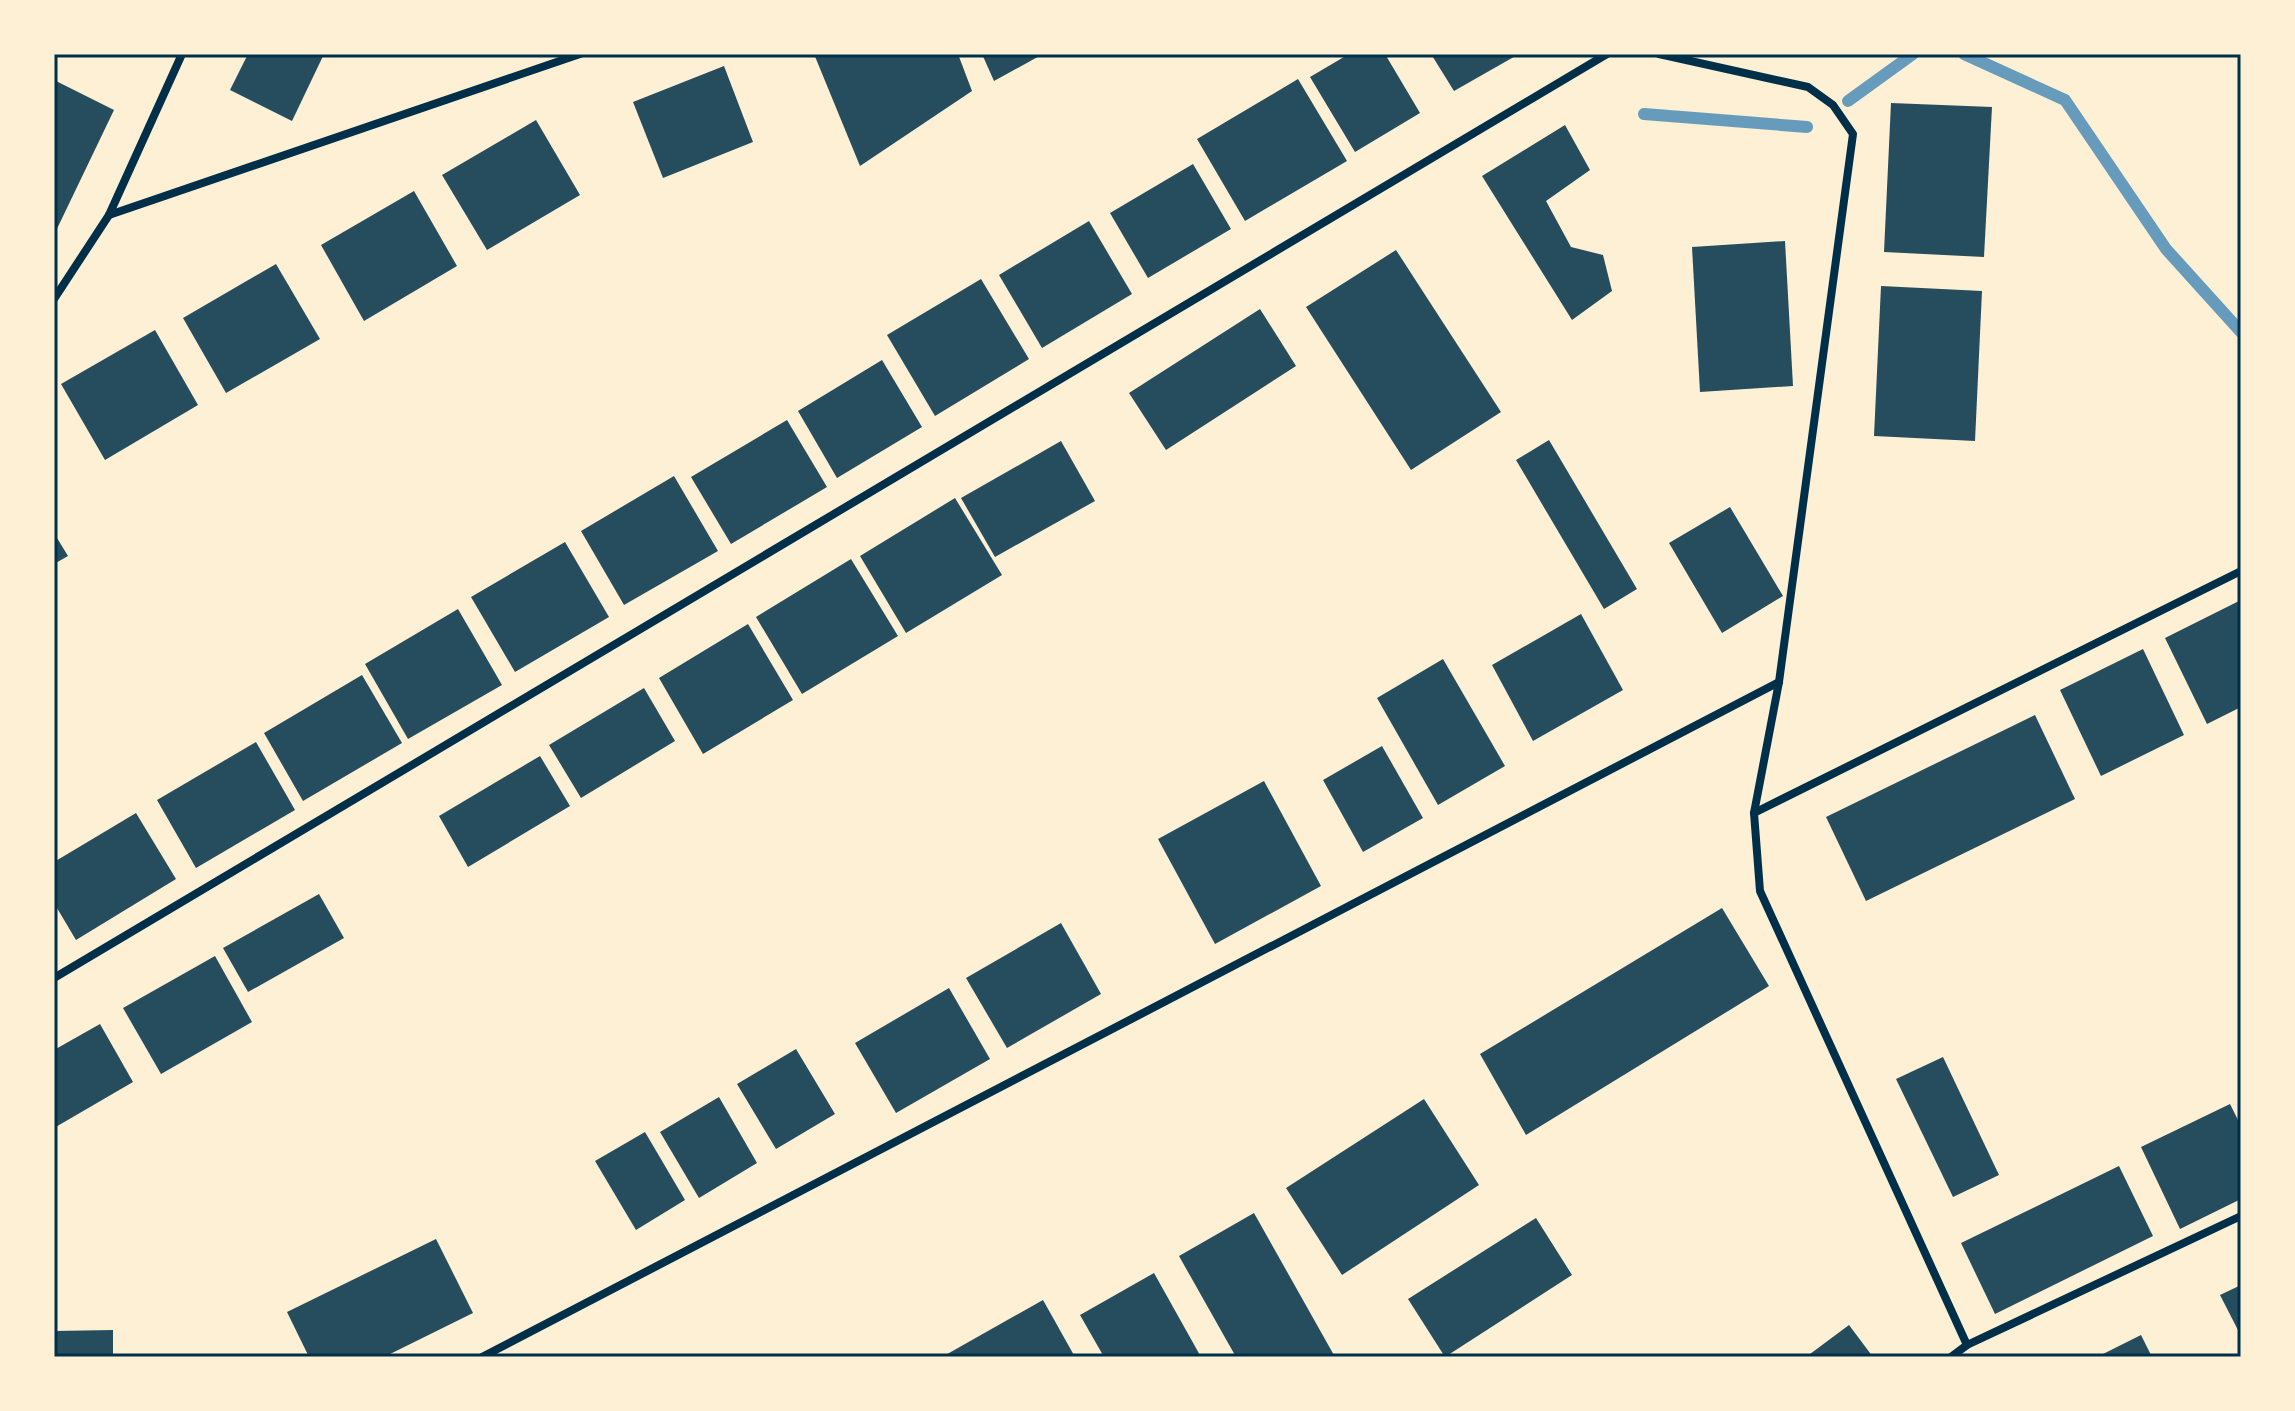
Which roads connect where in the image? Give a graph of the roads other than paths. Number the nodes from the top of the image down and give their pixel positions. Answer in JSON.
{"nodes":[{"id":1,"x":182,"y":54,"type":"edge"},
{"id":2,"x":580,"y":54,"type":"edge"},
{"id":3,"x":1607,"y":54,"type":"edge"},
{"id":4,"x":1659,"y":54,"type":"edge"},
{"id":5,"x":109,"y":215,"type":"junction"},
{"id":6,"x":54,"y":299,"type":"edge"},
{"id":7,"x":2241,"y":571,"type":"edge"},
{"id":8,"x":1779,"y":682,"type":"junction"},
{"id":9,"x":1754,"y":813,"type":"junction"},
{"id":10,"x":54,"y":978,"type":"edge"},
{"id":11,"x":2241,"y":1216,"type":"edge"},
{"id":12,"x":1967,"y":1345,"type":"junction"},
{"id":13,"x":482,"y":1357,"type":"edge"},
{"id":14,"x":1951,"y":1357,"type":"edge"}],
"edges":[{"from":1,"to":5,"type":"street"},
{"from":2,"to":5,"type":"street"},
{"from":3,"to":10,"type":"street"},
{"from":4,"to":8,"type":"street"},
{"from":5,"to":6,"type":"street"},
{"from":7,"to":9,"type":"street"},
{"from":8,"to":9,"type":"street"},
{"from":8,"to":13,"type":"street"},
{"from":9,"to":12,"type":"street"},
{"from":11,"to":12,"type":"street"},
{"from":12,"to":14,"type":"street"}]}
